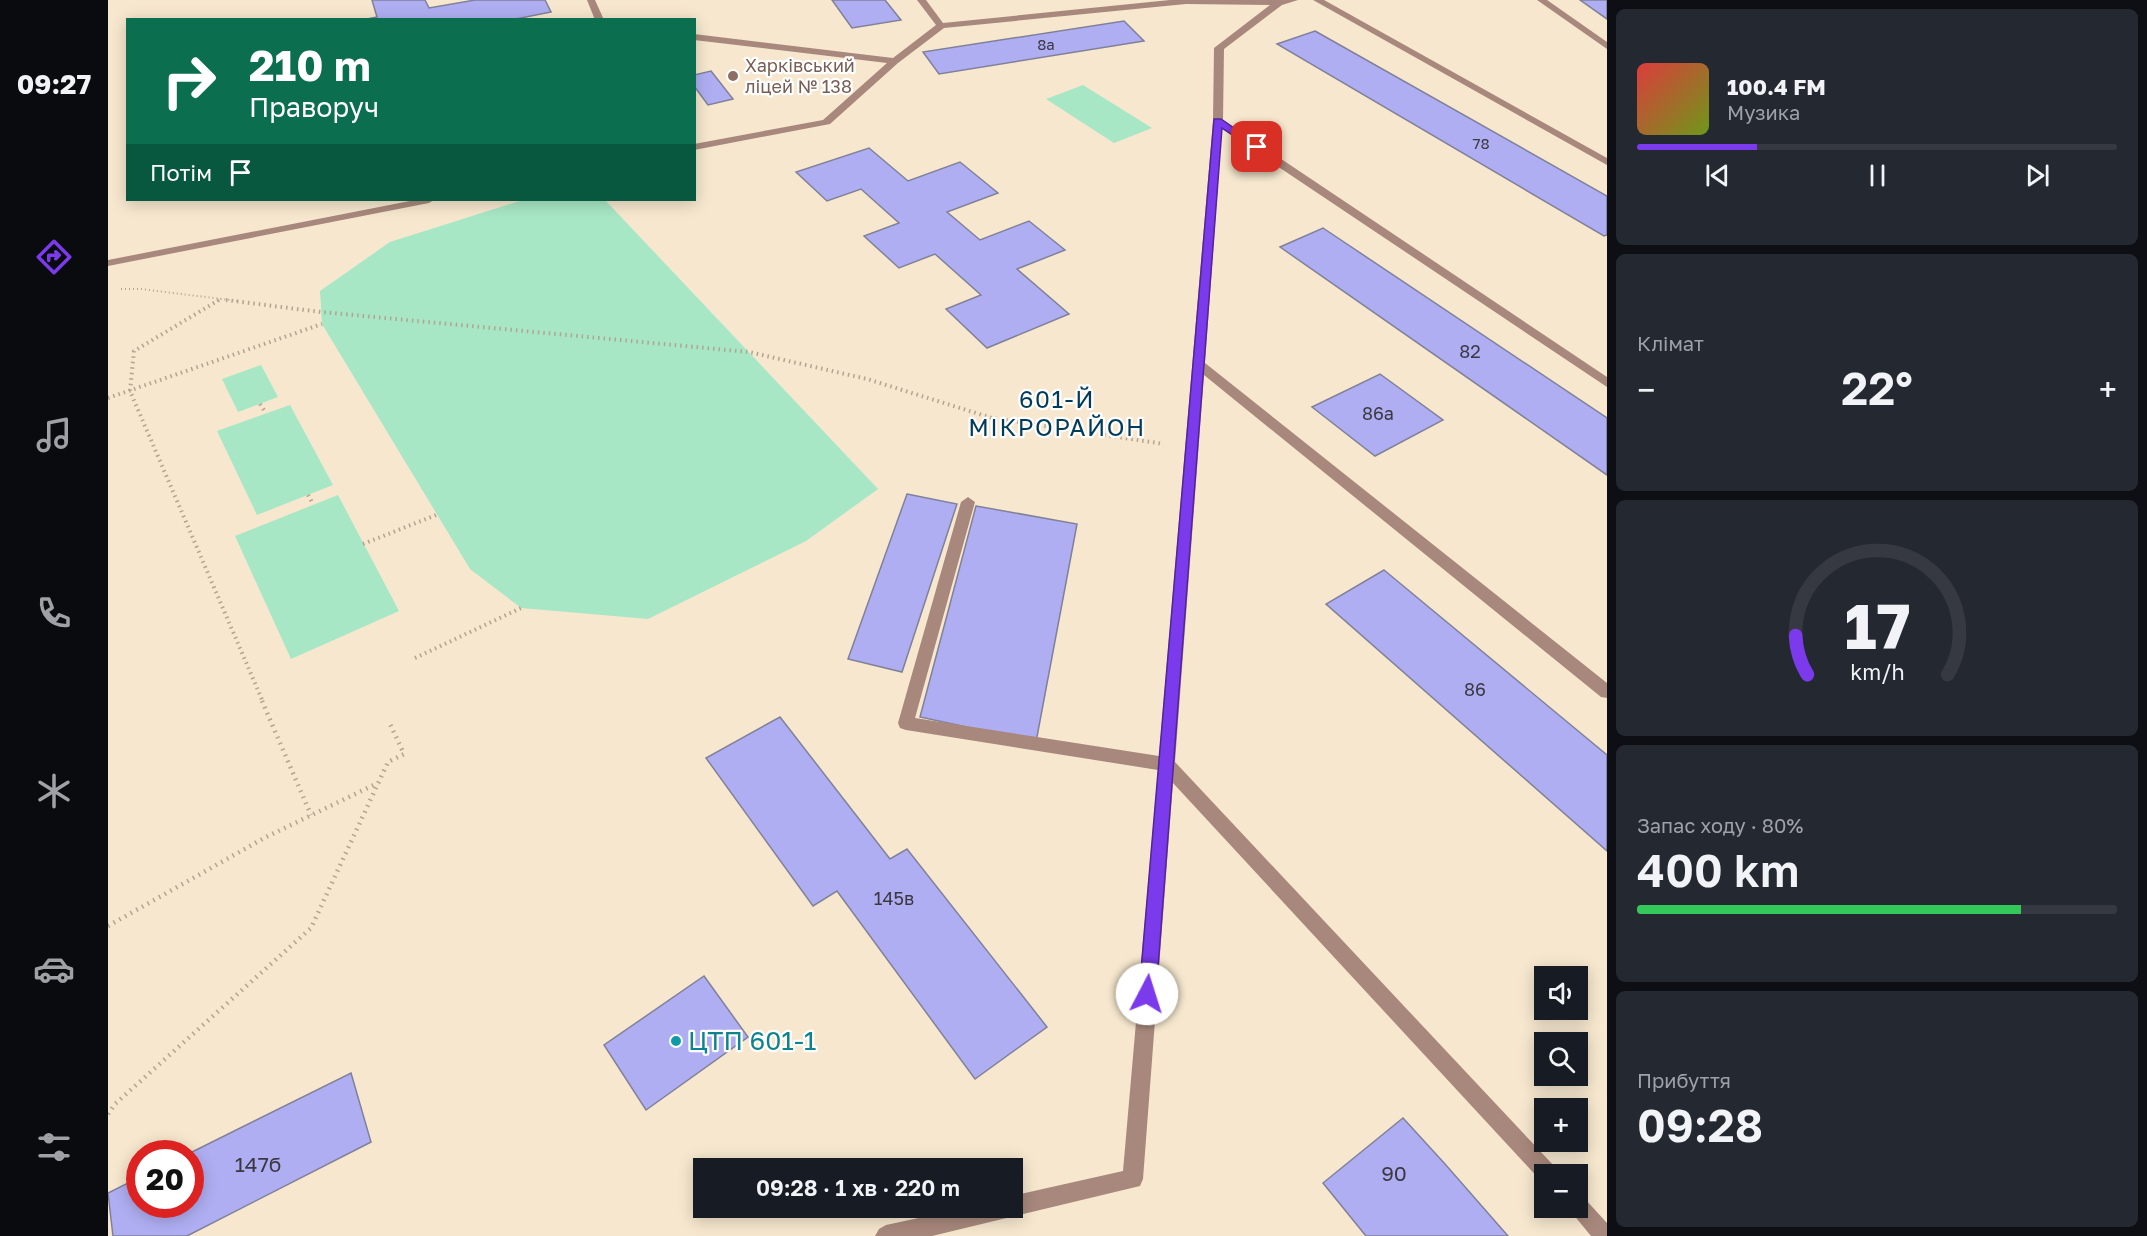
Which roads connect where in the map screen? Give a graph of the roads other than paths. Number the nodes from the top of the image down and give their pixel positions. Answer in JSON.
{"nodes":[{"id":1,"x":591,"y":0,"type":"edge"},
{"id":2,"x":921,"y":0,"type":"edge"},
{"id":3,"x":1317,"y":0,"type":"edge"},
{"id":4,"x":1541,"y":0,"type":"edge"},
{"id":5,"x":1287,"y":1,"type":"edge"},
{"id":6,"x":599,"y":18,"type":"edge"},
{"id":7,"x":941,"y":26,"type":"junction"},
{"id":8,"x":696,"y":37,"type":"edge"},
{"id":9,"x":1607,"y":46,"type":"edge"},
{"id":10,"x":895,"y":61,"type":"junction"},
{"id":11,"x":1218,"y":121,"type":"junction"},
{"id":12,"x":696,"y":147,"type":"edge"},
{"id":13,"x":1607,"y":162,"type":"edge"},
{"id":14,"x":424,"y":201,"type":"edge"},
{"id":15,"x":108,"y":263,"type":"edge"},
{"id":16,"x":1198,"y":364,"type":"junction"},
{"id":17,"x":1607,"y":383,"type":"edge"},
{"id":18,"x":968,"y":502,"type":"dead end"},
{"id":19,"x":1607,"y":692,"type":"edge"},
{"id":20,"x":1166,"y":764,"type":"junction"},
{"id":21,"x":1539,"y":1164,"type":"edge"},
{"id":22,"x":1023,"y":1204,"type":"edge"},
{"id":23,"x":1588,"y":1217,"type":"edge"},
{"id":24,"x":964,"y":1218,"type":"edge"},
{"id":25,"x":886,"y":1236,"type":"edge"},
{"id":26,"x":1605,"y":1236,"type":"edge"}],
"edges":[{"from":1,"to":6,"type":"lane"},
{"from":2,"to":7,"type":"lane"},
{"from":3,"to":13,"type":"lane"},
{"from":4,"to":9,"type":"lane"},
{"from":5,"to":7,"type":"lane"},
{"from":5,"to":11,"type":"lane"},
{"from":7,"to":10,"type":"lane"},
{"from":8,"to":10,"type":"lane"},
{"from":10,"to":12,"type":"lane"},
{"from":11,"to":16,"type":"lane"},
{"from":11,"to":17,"type":"lane"},
{"from":14,"to":15,"type":"lane"},
{"from":16,"to":19,"type":"lane"},
{"from":16,"to":20,"type":"lane"},
{"from":18,"to":20,"type":"lane"},
{"from":20,"to":21,"type":"lane"},
{"from":20,"to":22,"type":"lane"},
{"from":23,"to":26,"type":"lane"},
{"from":24,"to":25,"type":"lane"}]}
